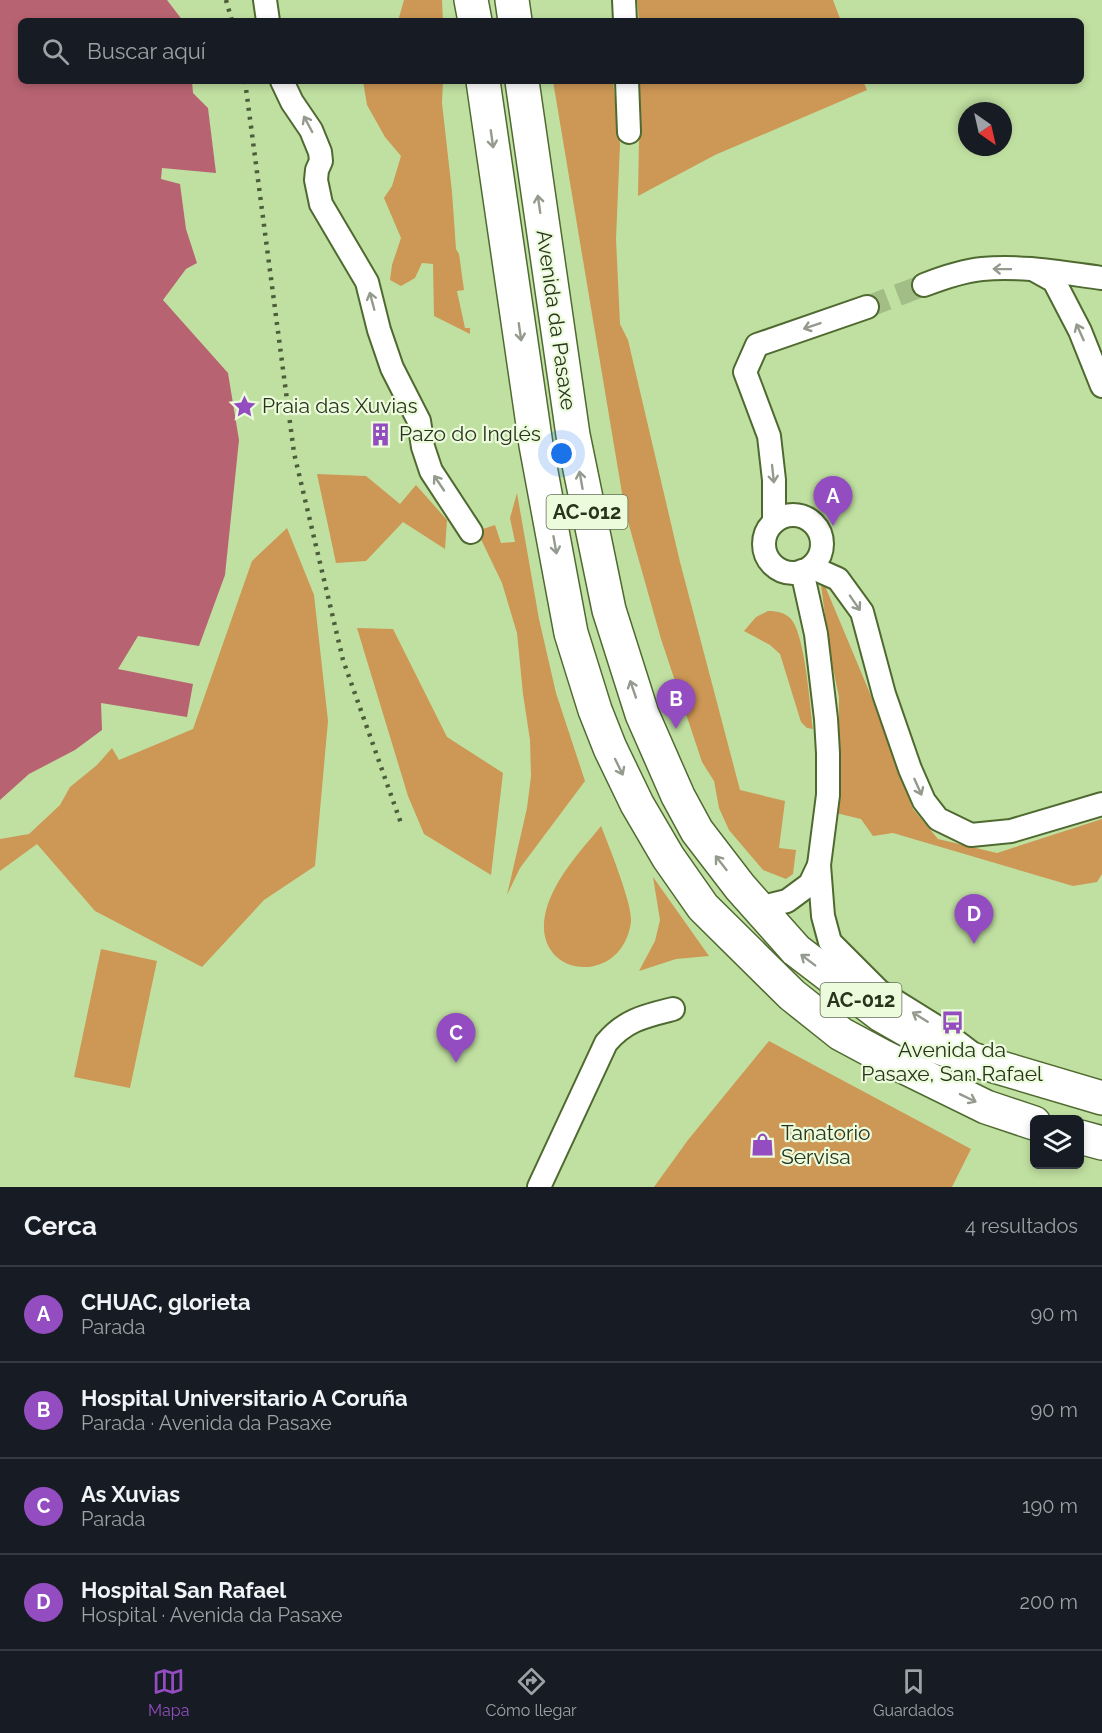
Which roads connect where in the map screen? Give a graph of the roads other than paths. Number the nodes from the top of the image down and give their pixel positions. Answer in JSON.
{"nodes":[{"id":1,"x":265,"y":0,"type":"edge"},
{"id":2,"x":471,"y":0,"type":"edge"},
{"id":3,"x":512,"y":0,"type":"edge"},
{"id":4,"x":624,"y":0,"type":"edge"},
{"id":5,"x":268,"y":18,"type":"edge"},
{"id":6,"x":474,"y":18,"type":"edge"},
{"id":7,"x":514,"y":18,"type":"edge"},
{"id":8,"x":625,"y":18,"type":"edge"},
{"id":9,"x":283,"y":84,"type":"edge"},
{"id":10,"x":483,"y":84,"type":"edge"},
{"id":11,"x":522,"y":84,"type":"edge"},
{"id":12,"x":627,"y":84,"type":"edge"},
{"id":13,"x":629,"y":132,"type":"dead end"},
{"id":14,"x":1035,"y":270,"type":"junction"},
{"id":15,"x":1102,"y":278,"type":"edge"},
{"id":16,"x":924,"y":285,"type":"tunnel mouth"},
{"id":17,"x":867,"y":306,"type":"tunnel mouth"},
{"id":18,"x":1102,"y":386,"type":"edge"},
{"id":19,"x":774,"y":522,"type":"junction"},
{"id":20,"x":471,"y":532,"type":"dead end"},
{"id":21,"x":807,"y":569,"type":"junction"},
{"id":22,"x":1102,"y":804,"type":"edge"},
{"id":23,"x":819,"y":865,"type":"junction"},
{"id":24,"x":758,"y":908,"type":"junction"},
{"id":25,"x":673,"y":1009,"type":"dead end"},
{"id":26,"x":984,"y":1063,"type":"junction"},
{"id":27,"x":1102,"y":1098,"type":"edge"},
{"id":28,"x":1030,"y":1121,"type":"edge"},
{"id":29,"x":1084,"y":1138,"type":"edge"},
{"id":30,"x":1102,"y":1143,"type":"edge"},
{"id":31,"x":539,"y":1187,"type":"edge"}],
"edges":[{"from":1,"to":5,"type":"street"},
{"from":2,"to":6,"type":"main road"},
{"from":3,"to":7,"type":"main road"},
{"from":4,"to":8,"type":"street"},
{"from":20,"to":9,"type":"street","one_way":true},
{"from":10,"to":28,"type":"main road","name":"Avenida da Pasaxe","number":"AC-012","one_way":true},
{"from":24,"to":11,"type":"main road","name":"Avenida da Pasaxe","number":"AC-012","one_way":true},
{"from":12,"to":13,"type":"street"},
{"from":14,"to":15,"type":"street"},
{"from":14,"to":16,"type":"street","one_way":true},
{"from":18,"to":14,"type":"street","one_way":true},
{"from":17,"to":19,"type":"street","one_way":true},
{"from":19,"to":21,"type":"street"},
{"from":19,"to":21,"type":"street"},
{"from":21,"to":22,"type":"street","one_way":true},
{"from":21,"to":23,"type":"street"},
{"from":23,"to":24,"type":"street"},
{"from":26,"to":23,"type":"street","one_way":true},
{"from":26,"to":24,"type":"main road","name":"Avenida da Pasaxe","number":"AC-012","one_way":true},
{"from":25,"to":31,"type":"street"},
{"from":26,"to":27,"type":"main road","name":"Avenida da Pasaxe","number":"AC-012"},
{"from":29,"to":30,"type":"main road"}]}
